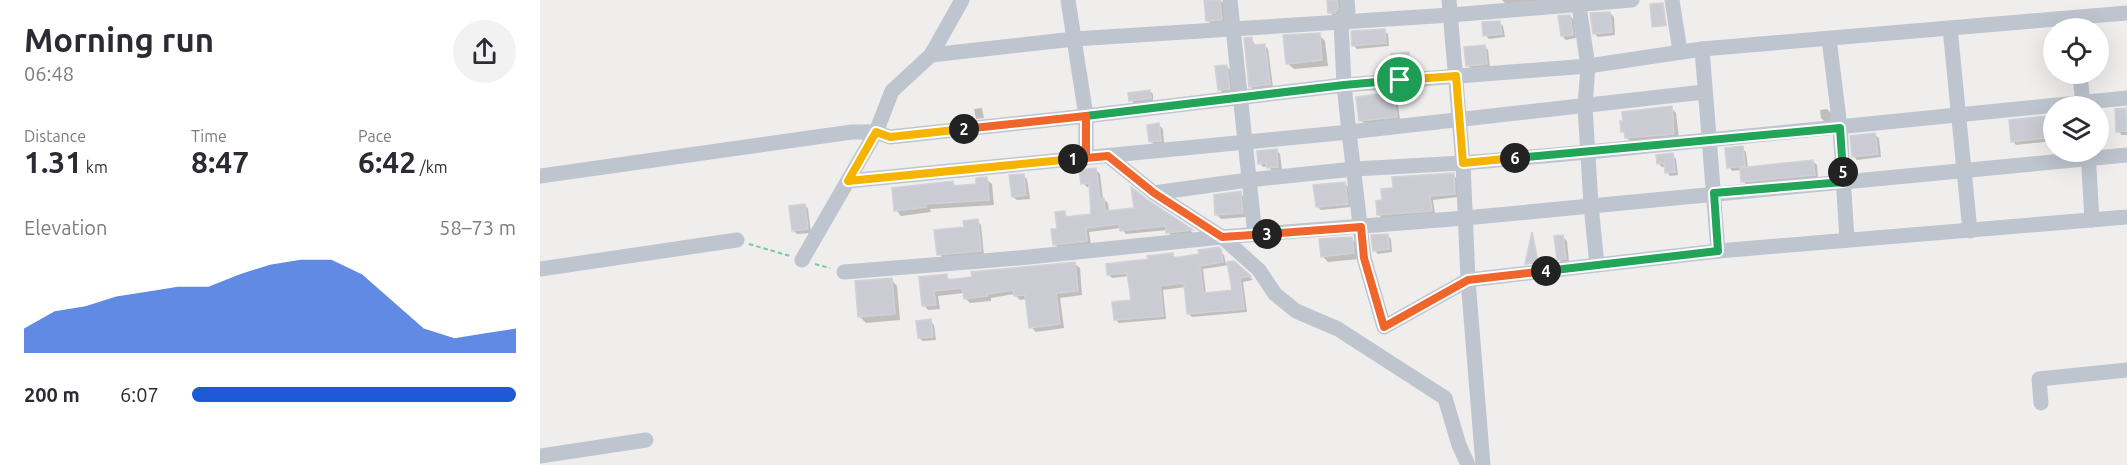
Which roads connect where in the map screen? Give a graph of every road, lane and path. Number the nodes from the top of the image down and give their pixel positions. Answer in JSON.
{"nodes":[{"id":1,"x":962,"y":0,"type":"edge"},
{"id":2,"x":1068,"y":0,"type":"edge"},
{"id":3,"x":1230,"y":0,"type":"edge"},
{"id":4,"x":1347,"y":0,"type":"edge"},
{"id":5,"x":1632,"y":0,"type":"edge"},
{"id":6,"x":1672,"y":0,"type":"edge"},
{"id":7,"x":1579,"y":2,"type":"edge"},
{"id":8,"x":1450,"y":8,"type":"edge"},
{"id":9,"x":2127,"y":13,"type":"edge"},
{"id":10,"x":2101,"y":18,"type":"edge"},
{"id":11,"x":1341,"y":22,"type":"junction"},
{"id":12,"x":2043,"y":24,"type":"edge"},
{"id":13,"x":1950,"y":28,"type":"junction"},
{"id":14,"x":1233,"y":29,"type":"junction"},
{"id":15,"x":1074,"y":39,"type":"junction"},
{"id":16,"x":1829,"y":39,"type":"junction"},
{"id":17,"x":1702,"y":49,"type":"junction"},
{"id":18,"x":1680,"y":51,"type":"junction"},
{"id":19,"x":931,"y":55,"type":"junction"},
{"id":20,"x":1588,"y":66,"type":"junction"},
{"id":21,"x":1456,"y":76,"type":"junction"},
{"id":22,"x":1344,"y":85,"type":"junction"},
{"id":23,"x":1704,"y":92,"type":"junction"},
{"id":24,"x":1241,"y":98,"type":"junction"},
{"id":25,"x":2127,"y":98,"type":"edge"},
{"id":26,"x":2109,"y":100,"type":"edge"},
{"id":27,"x":1585,"y":106,"type":"junction"},
{"id":28,"x":2043,"y":107,"type":"edge"},
{"id":29,"x":1958,"y":114,"type":"junction"},
{"id":30,"x":1086,"y":116,"type":"junction"},
{"id":31,"x":1460,"y":119,"type":"junction"},
{"id":32,"x":1840,"y":128,"type":"junction"},
{"id":33,"x":876,"y":132,"type":"junction"},
{"id":34,"x":1349,"y":132,"type":"junction"},
{"id":35,"x":1708,"y":139,"type":"junction"},
{"id":36,"x":1245,"y":142,"type":"junction"},
{"id":37,"x":1588,"y":152,"type":"junction"},
{"id":38,"x":2109,"y":155,"type":"edge"},
{"id":39,"x":2127,"y":155,"type":"edge"},
{"id":40,"x":1108,"y":156,"type":"junction"},
{"id":41,"x":1086,"y":158,"type":"junction"},
{"id":42,"x":2043,"y":161,"type":"edge"},
{"id":43,"x":2089,"y":162,"type":"edge"},
{"id":44,"x":1463,"y":163,"type":"junction"},
{"id":45,"x":1354,"y":169,"type":"junction"},
{"id":46,"x":1964,"y":172,"type":"junction"},
{"id":47,"x":540,"y":176,"type":"edge"},
{"id":48,"x":1248,"y":180,"type":"junction"},
{"id":49,"x":848,"y":181,"type":"junction"},
{"id":50,"x":1843,"y":182,"type":"junction"},
{"id":51,"x":1154,"y":193,"type":"junction"},
{"id":52,"x":1714,"y":193,"type":"junction"},
{"id":53,"x":1591,"y":205,"type":"junction"},
{"id":54,"x":2127,"y":217,"type":"edge"},
{"id":55,"x":1465,"y":218,"type":"junction"},
{"id":56,"x":2092,"y":220,"type":"junction"},
{"id":57,"x":1361,"y":227,"type":"junction"},
{"id":58,"x":1970,"y":231,"type":"junction"},
{"id":59,"x":1255,"y":235,"type":"junction"},
{"id":60,"x":1222,"y":237,"type":"junction"},
{"id":61,"x":737,"y":240,"type":"dead end"},
{"id":62,"x":1847,"y":240,"type":"junction"},
{"id":63,"x":1718,"y":251,"type":"junction"},
{"id":64,"x":802,"y":260,"type":"dead end"},
{"id":65,"x":1597,"y":265,"type":"junction"},
{"id":66,"x":540,"y":269,"type":"edge"},
{"id":67,"x":844,"y":272,"type":"dead end"},
{"id":68,"x":1468,"y":280,"type":"junction"},
{"id":69,"x":2127,"y":370,"type":"edge"},
{"id":70,"x":2041,"y":402,"type":"dead end"},
{"id":71,"x":646,"y":440,"type":"dead end"},
{"id":72,"x":540,"y":456,"type":"edge"},
{"id":73,"x":1468,"y":465,"type":"edge"},
{"id":74,"x":1483,"y":465,"type":"edge"}],
"edges":[{"from":1,"to":19,"type":"street"},
{"from":2,"to":15,"type":"street"},
{"from":3,"to":14,"type":"street"},
{"from":4,"to":11,"type":"street"},
{"from":5,"to":7,"type":"street"},
{"from":6,"to":18,"type":"street"},
{"from":7,"to":8,"type":"street"},
{"from":7,"to":20,"type":"street"},
{"from":8,"to":11,"type":"street"},
{"from":8,"to":21,"type":"street"},
{"from":9,"to":10,"type":"street"},
{"from":11,"to":14,"type":"street"},
{"from":11,"to":22,"type":"street"},
{"from":12,"to":13,"type":"street"},
{"from":13,"to":16,"type":"street"},
{"from":13,"to":29,"type":"street"},
{"from":14,"to":15,"type":"street"},
{"from":14,"to":24,"type":"street"},
{"from":15,"to":19,"type":"street"},
{"from":15,"to":30,"type":"street"},
{"from":16,"to":17,"type":"street"},
{"from":16,"to":32,"type":"street"},
{"from":17,"to":18,"type":"street"},
{"from":17,"to":23,"type":"street"},
{"from":18,"to":20,"type":"street"},
{"from":19,"to":33,"type":"street"},
{"from":20,"to":21,"type":"street"},
{"from":20,"to":27,"type":"street"},
{"from":21,"to":22,"type":"street"},
{"from":21,"to":31,"type":"street"},
{"from":22,"to":24,"type":"street"},
{"from":22,"to":34,"type":"street"},
{"from":23,"to":27,"type":"street"},
{"from":23,"to":35,"type":"street"},
{"from":24,"to":30,"type":"street"},
{"from":24,"to":36,"type":"street"},
{"from":25,"to":26,"type":"street"},
{"from":27,"to":31,"type":"street"},
{"from":27,"to":37,"type":"street"},
{"from":28,"to":29,"type":"street"},
{"from":29,"to":32,"type":"street"},
{"from":29,"to":46,"type":"street"},
{"from":30,"to":33,"type":"street"},
{"from":30,"to":41,"type":"street"},
{"from":31,"to":34,"type":"street"},
{"from":31,"to":44,"type":"street"},
{"from":32,"to":35,"type":"street"},
{"from":32,"to":50,"type":"street"},
{"from":33,"to":47,"type":"street"},
{"from":33,"to":49,"type":"street"},
{"from":34,"to":36,"type":"street"},
{"from":34,"to":45,"type":"street"},
{"from":35,"to":37,"type":"street"},
{"from":35,"to":52,"type":"street"},
{"from":36,"to":40,"type":"street"},
{"from":36,"to":48,"type":"street"},
{"from":37,"to":44,"type":"street"},
{"from":37,"to":53,"type":"street"},
{"from":38,"to":39,"type":"street"},
{"from":40,"to":41,"type":"street"},
{"from":40,"to":51,"type":"street"},
{"from":41,"to":49,"type":"street"},
{"from":42,"to":46,"type":"street"},
{"from":43,"to":56,"type":"street"},
{"from":44,"to":45,"type":"street"},
{"from":44,"to":55,"type":"street"},
{"from":45,"to":48,"type":"street"},
{"from":45,"to":57,"type":"street"},
{"from":46,"to":50,"type":"street"},
{"from":46,"to":58,"type":"street"},
{"from":48,"to":51,"type":"street"},
{"from":48,"to":59,"type":"street"},
{"from":49,"to":64,"type":"street"},
{"from":50,"to":52,"type":"street"},
{"from":50,"to":62,"type":"street"},
{"from":51,"to":60,"type":"street"},
{"from":52,"to":53,"type":"street"},
{"from":52,"to":63,"type":"street"},
{"from":53,"to":55,"type":"street"},
{"from":53,"to":65,"type":"street"},
{"from":54,"to":56,"type":"street"},
{"from":55,"to":57,"type":"street"},
{"from":55,"to":68,"type":"street"},
{"from":56,"to":58,"type":"street"},
{"from":57,"to":59,"type":"street"},
{"from":57,"to":68,"type":"street"},
{"from":58,"to":62,"type":"street"},
{"from":59,"to":60,"type":"street"},
{"from":60,"to":67,"type":"street"},
{"from":60,"to":73,"type":"street"},
{"from":61,"to":66,"type":"street"},
{"from":62,"to":63,"type":"street"},
{"from":63,"to":65,"type":"street"},
{"from":65,"to":68,"type":"street"},
{"from":68,"to":74,"type":"street"},
{"from":69,"to":70,"type":"street"},
{"from":71,"to":72,"type":"street"}]}
